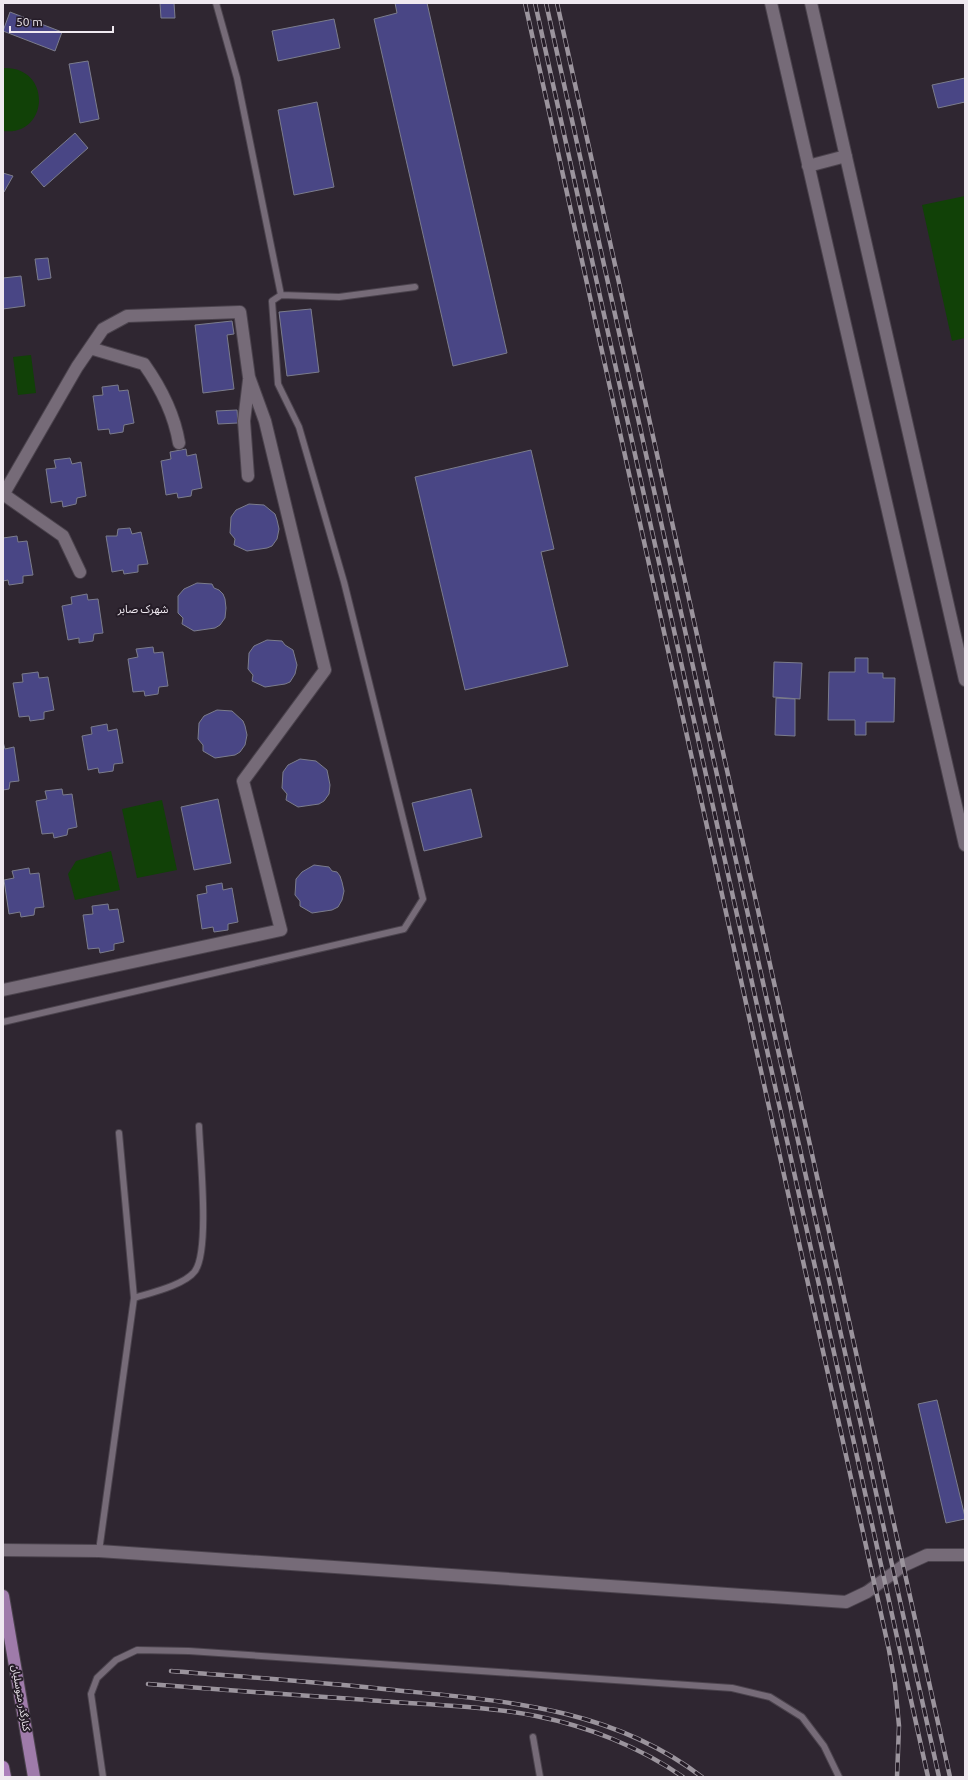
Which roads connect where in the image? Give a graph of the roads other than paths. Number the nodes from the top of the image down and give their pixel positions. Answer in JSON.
{"nodes":[{"id":1,"x":216,"y":3,"type":"edge"},
{"id":2,"x":771,"y":3,"type":"edge"},
{"id":3,"x":811,"y":3,"type":"edge"},
{"id":4,"x":846,"y":156,"type":"junction"},
{"id":5,"x":808,"y":166,"type":"junction"},
{"id":6,"x":415,"y":287,"type":"dead end"},
{"id":7,"x":281,"y":295,"type":"junction"},
{"id":8,"x":90,"y":348,"type":"junction"},
{"id":9,"x":249,"y":377,"type":"junction"},
{"id":10,"x":179,"y":443,"type":"dead end"},
{"id":11,"x":248,"y":476,"type":"dead end"},
{"id":12,"x":3,"y":494,"type":"edge"},
{"id":13,"x":80,"y":572,"type":"dead end"},
{"id":14,"x":965,"y":680,"type":"edge"},
{"id":15,"x":965,"y":845,"type":"edge"},
{"id":16,"x":3,"y":989,"type":"edge"},
{"id":17,"x":3,"y":1022,"type":"edge"},
{"id":18,"x":199,"y":1126,"type":"dead end"},
{"id":19,"x":119,"y":1133,"type":"dead end"},
{"id":20,"x":134,"y":1298,"type":"junction"},
{"id":21,"x":3,"y":1550,"type":"edge"},
{"id":22,"x":99,"y":1551,"type":"junction"},
{"id":23,"x":965,"y":1555,"type":"edge"},
{"id":24,"x":3,"y":1596,"type":"edge"},
{"id":25,"x":533,"y":1737,"type":"dead end"},
{"id":26,"x":3,"y":1767,"type":"edge"},
{"id":27,"x":4,"y":1777,"type":"edge"},
{"id":28,"x":34,"y":1777,"type":"edge"},
{"id":29,"x":103,"y":1777,"type":"edge"},
{"id":30,"x":540,"y":1777,"type":"edge"},
{"id":31,"x":839,"y":1777,"type":"edge"}],
"edges":[{"from":1,"to":7,"type":"lane"},
{"from":2,"to":5,"type":"street"},
{"from":3,"to":4,"type":"street"},
{"from":4,"to":5,"type":"street"},
{"from":4,"to":14,"type":"street"},
{"from":5,"to":15,"type":"street"},
{"from":6,"to":7,"type":"lane"},
{"from":7,"to":17,"type":"lane"},
{"from":8,"to":9,"type":"street"},
{"from":8,"to":10,"type":"street"},
{"from":8,"to":12,"type":"street"},
{"from":9,"to":11,"type":"street"},
{"from":9,"to":16,"type":"street"},
{"from":12,"to":13,"type":"street"},
{"from":18,"to":20,"type":"lane"},
{"from":19,"to":20,"type":"lane"},
{"from":20,"to":22,"type":"lane"},
{"from":21,"to":22,"type":"street"},
{"from":22,"to":23,"type":"street"},
{"from":24,"to":28,"type":"main road","name":"کنارگذر متوسلیان"},
{"from":25,"to":30,"type":"lane"},
{"from":26,"to":27,"type":"highway"},
{"from":29,"to":31,"type":"lane"}]}
